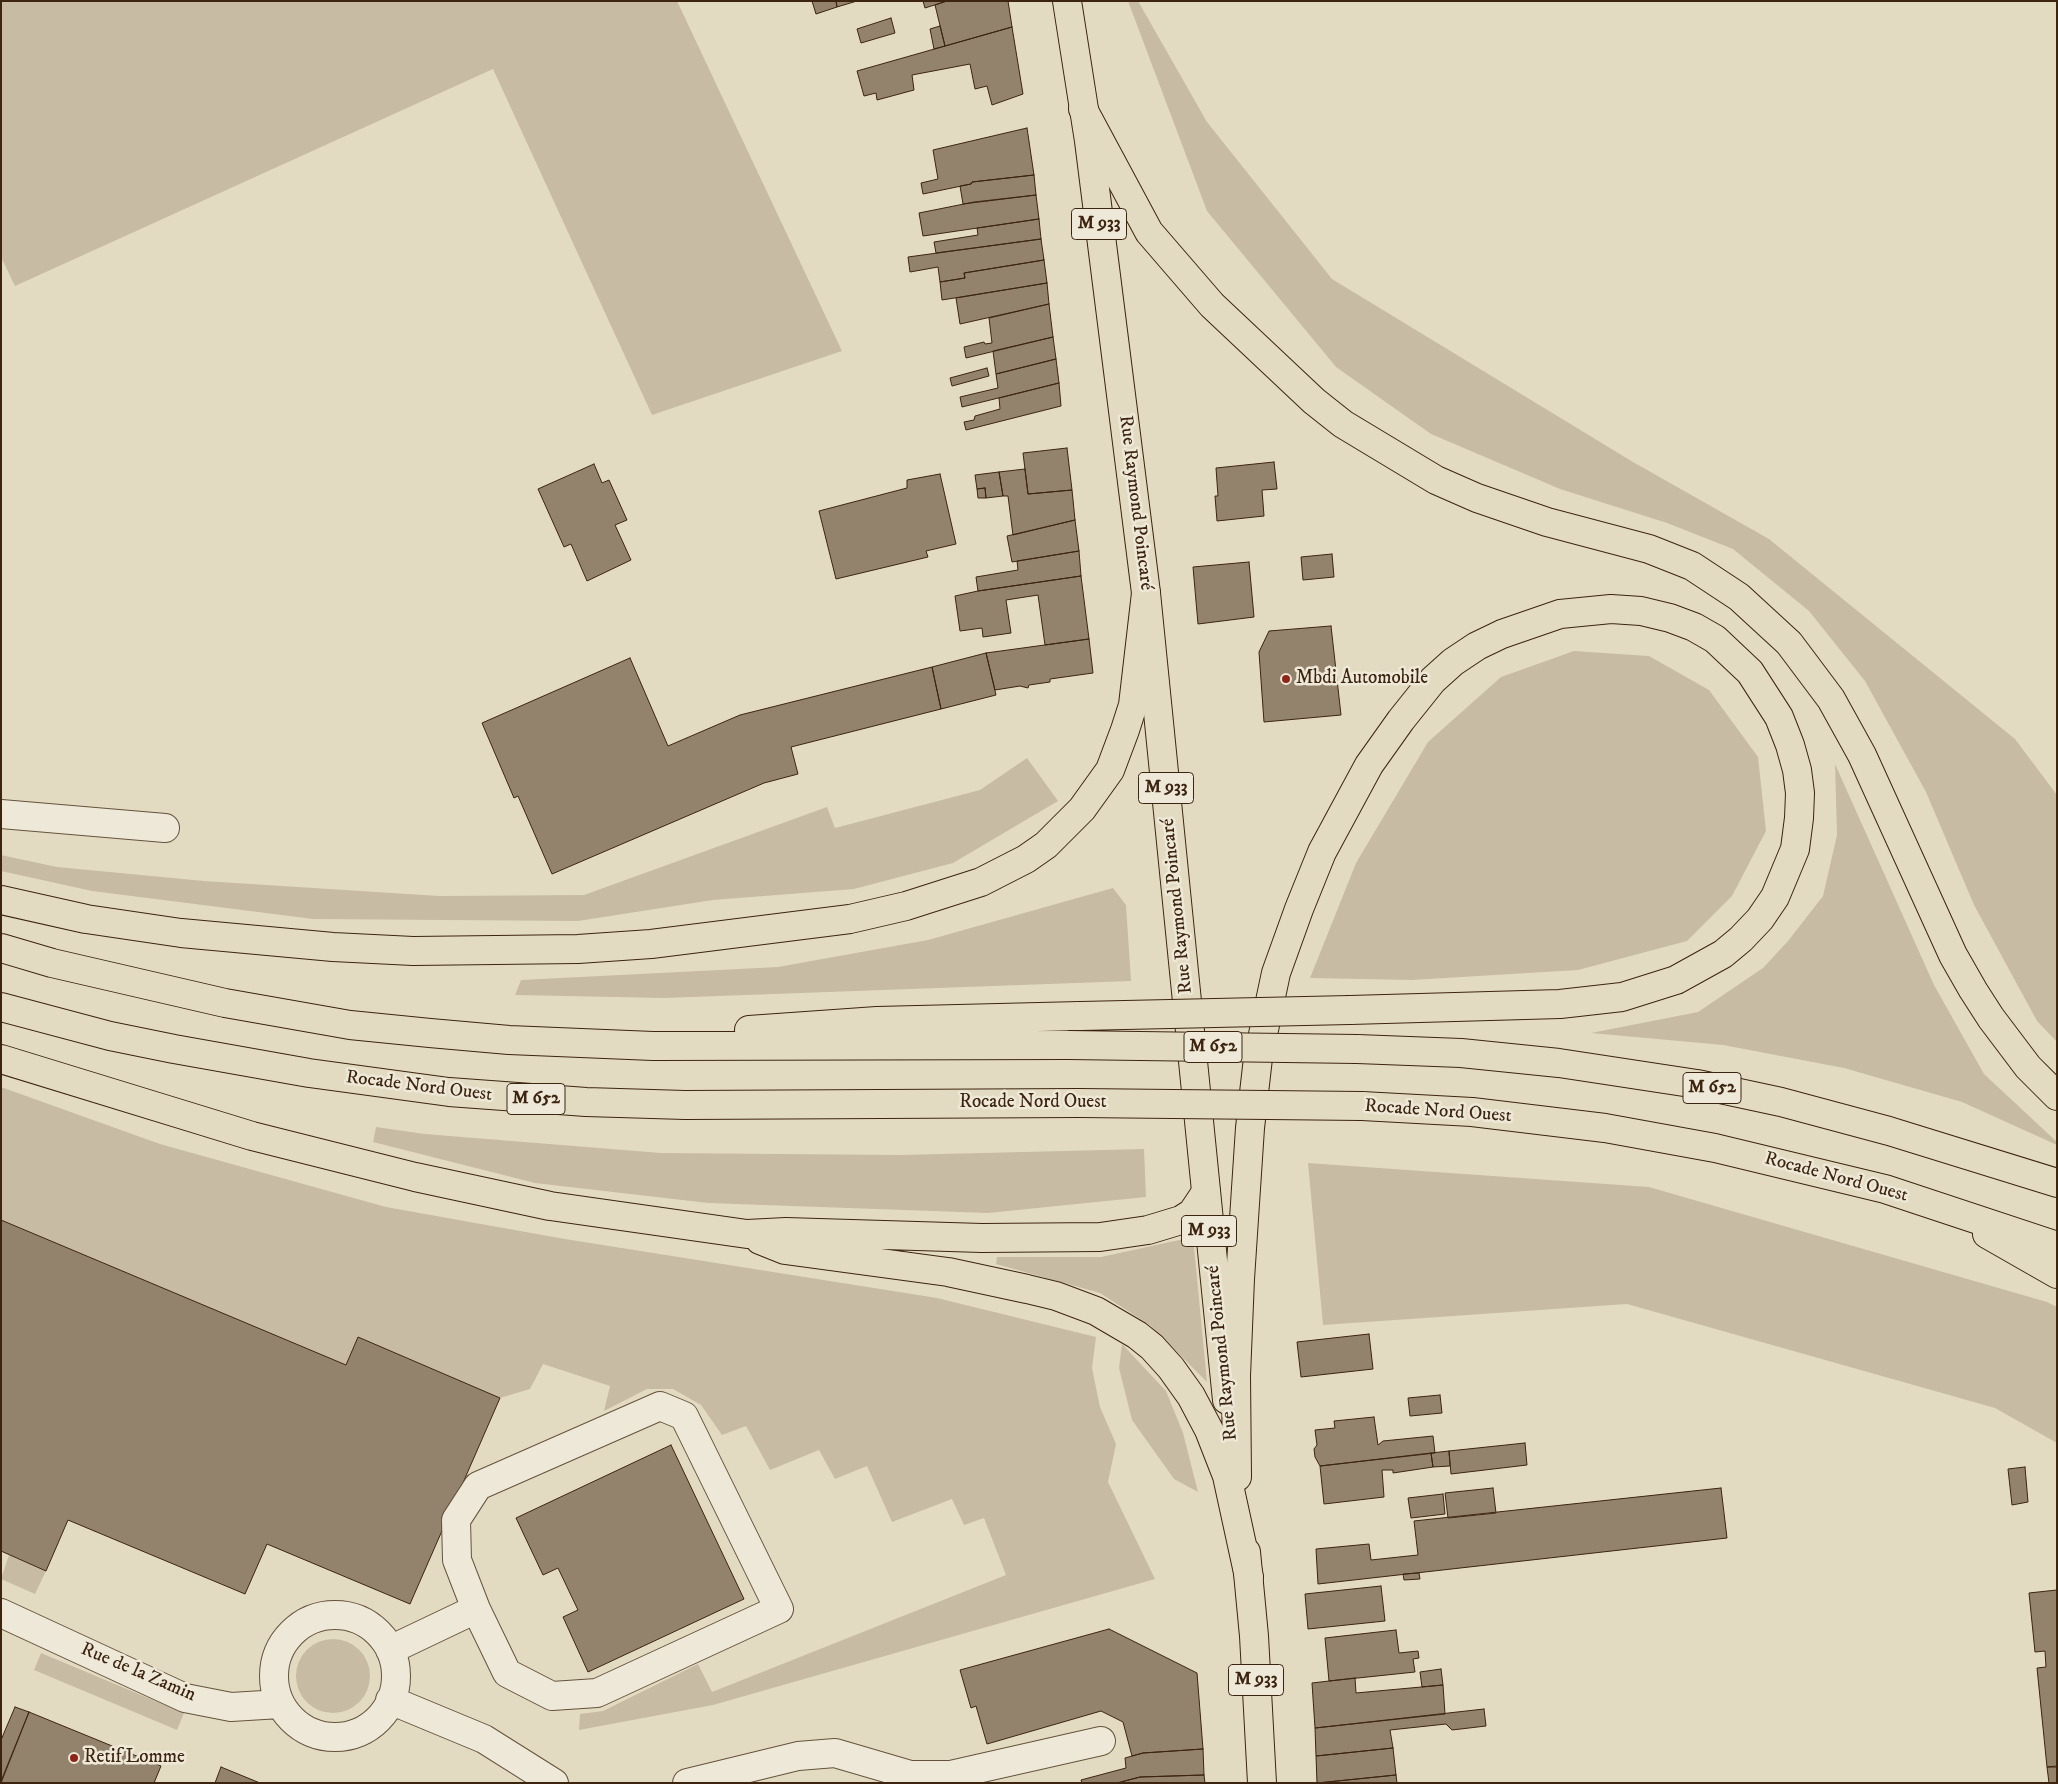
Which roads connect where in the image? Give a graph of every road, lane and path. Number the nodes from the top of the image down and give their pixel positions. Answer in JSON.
{"nodes":[{"id":1,"x":1067,"y":1,"type":"edge"},
{"id":2,"x":1083,"y":108,"type":"junction"},
{"id":3,"x":1146,"y":593,"type":"junction"},
{"id":4,"x":1,"y":814,"type":"edge"},
{"id":5,"x":165,"y":828,"type":"dead end"},
{"id":6,"x":1,"y":900,"type":"edge"},
{"id":7,"x":1,"y":948,"type":"edge"},
{"id":8,"x":1,"y":1007,"type":"edge"},
{"id":9,"x":589,"y":1044,"type":"junction"},
{"id":10,"x":1,"y":1059,"type":"edge"},
{"id":11,"x":2057,"y":1096,"type":"edge"},
{"id":12,"x":2057,"y":1183,"type":"edge"},
{"id":13,"x":1206,"y":1192,"type":"junction"},
{"id":14,"x":1936,"y":1204,"type":"junction"},
{"id":15,"x":747,"y":1234,"type":"junction"},
{"id":16,"x":2057,"y":1246,"type":"edge"},
{"id":17,"x":2057,"y":1274,"type":"edge"},
{"id":18,"x":1237,"y":1478,"type":"junction"},
{"id":19,"x":1249,"y":1577,"type":"junction"},
{"id":20,"x":476,"y":1609,"type":"junction"},
{"id":21,"x":1,"y":1613,"type":"edge"},
{"id":22,"x":390,"y":1650,"type":"junction"},
{"id":23,"x":390,"y":1700,"type":"junction"},
{"id":24,"x":280,"y":1704,"type":"junction"},
{"id":25,"x":1101,"y":1741,"type":"dead end"},
{"id":26,"x":736,"y":1777,"type":"edge"},
{"id":27,"x":554,"y":1783,"type":"edge"},
{"id":28,"x":687,"y":1783,"type":"edge"},
{"id":29,"x":1262,"y":1783,"type":"edge"}],
"edges":[{"from":1,"to":2,"type":"main road","name":"Rue Raymond Poincaré","number":"M 933"},
{"from":2,"to":3,"type":"main road","name":"Rue Raymond Poincaré","number":"M 933"},
{"from":2,"to":11,"type":"main road"},
{"from":3,"to":6,"type":"main road"},
{"from":3,"to":13,"type":"main road","name":"Rue Raymond Poincaré","number":"M 933"},
{"from":4,"to":5,"type":"street"},
{"from":7,"to":9,"type":"main road","number":"M 652"},
{"from":8,"to":14,"type":"main road","name":"Rocade Nord Ouest","number":"M 652","bridge":true},
{"from":9,"to":12,"type":"main road","number":"M 652","bridge":true},
{"from":9,"to":18,"type":"main road","bridge":true},
{"from":10,"to":15,"type":"main road"},
{"from":13,"to":15,"type":"main road"},
{"from":13,"to":18,"type":"main road","name":"Rue Raymond Poincaré","number":"M 933"},
{"from":14,"to":16,"type":"main road","name":"Rocade Nord Ouest","number":"M 652"},
{"from":14,"to":17,"type":"main road"},
{"from":15,"to":19,"type":"main road"},
{"from":18,"to":19,"type":"main road","name":"Rue Raymond Poincaré","number":"M 933"},
{"from":19,"to":29,"type":"main road","name":"Rue Raymond Poincaré","number":"M 933"},
{"from":20,"to":20,"type":"street"},
{"from":20,"to":22,"type":"street"},
{"from":21,"to":24,"type":"street","name":"Rue de la Zamin"},
{"from":22,"to":23,"type":"street"},
{"from":22,"to":24,"type":"street"},
{"from":23,"to":24,"type":"street"},
{"from":23,"to":27,"type":"street"},
{"from":25,"to":26,"type":"street"},
{"from":26,"to":28,"type":"street"}]}
